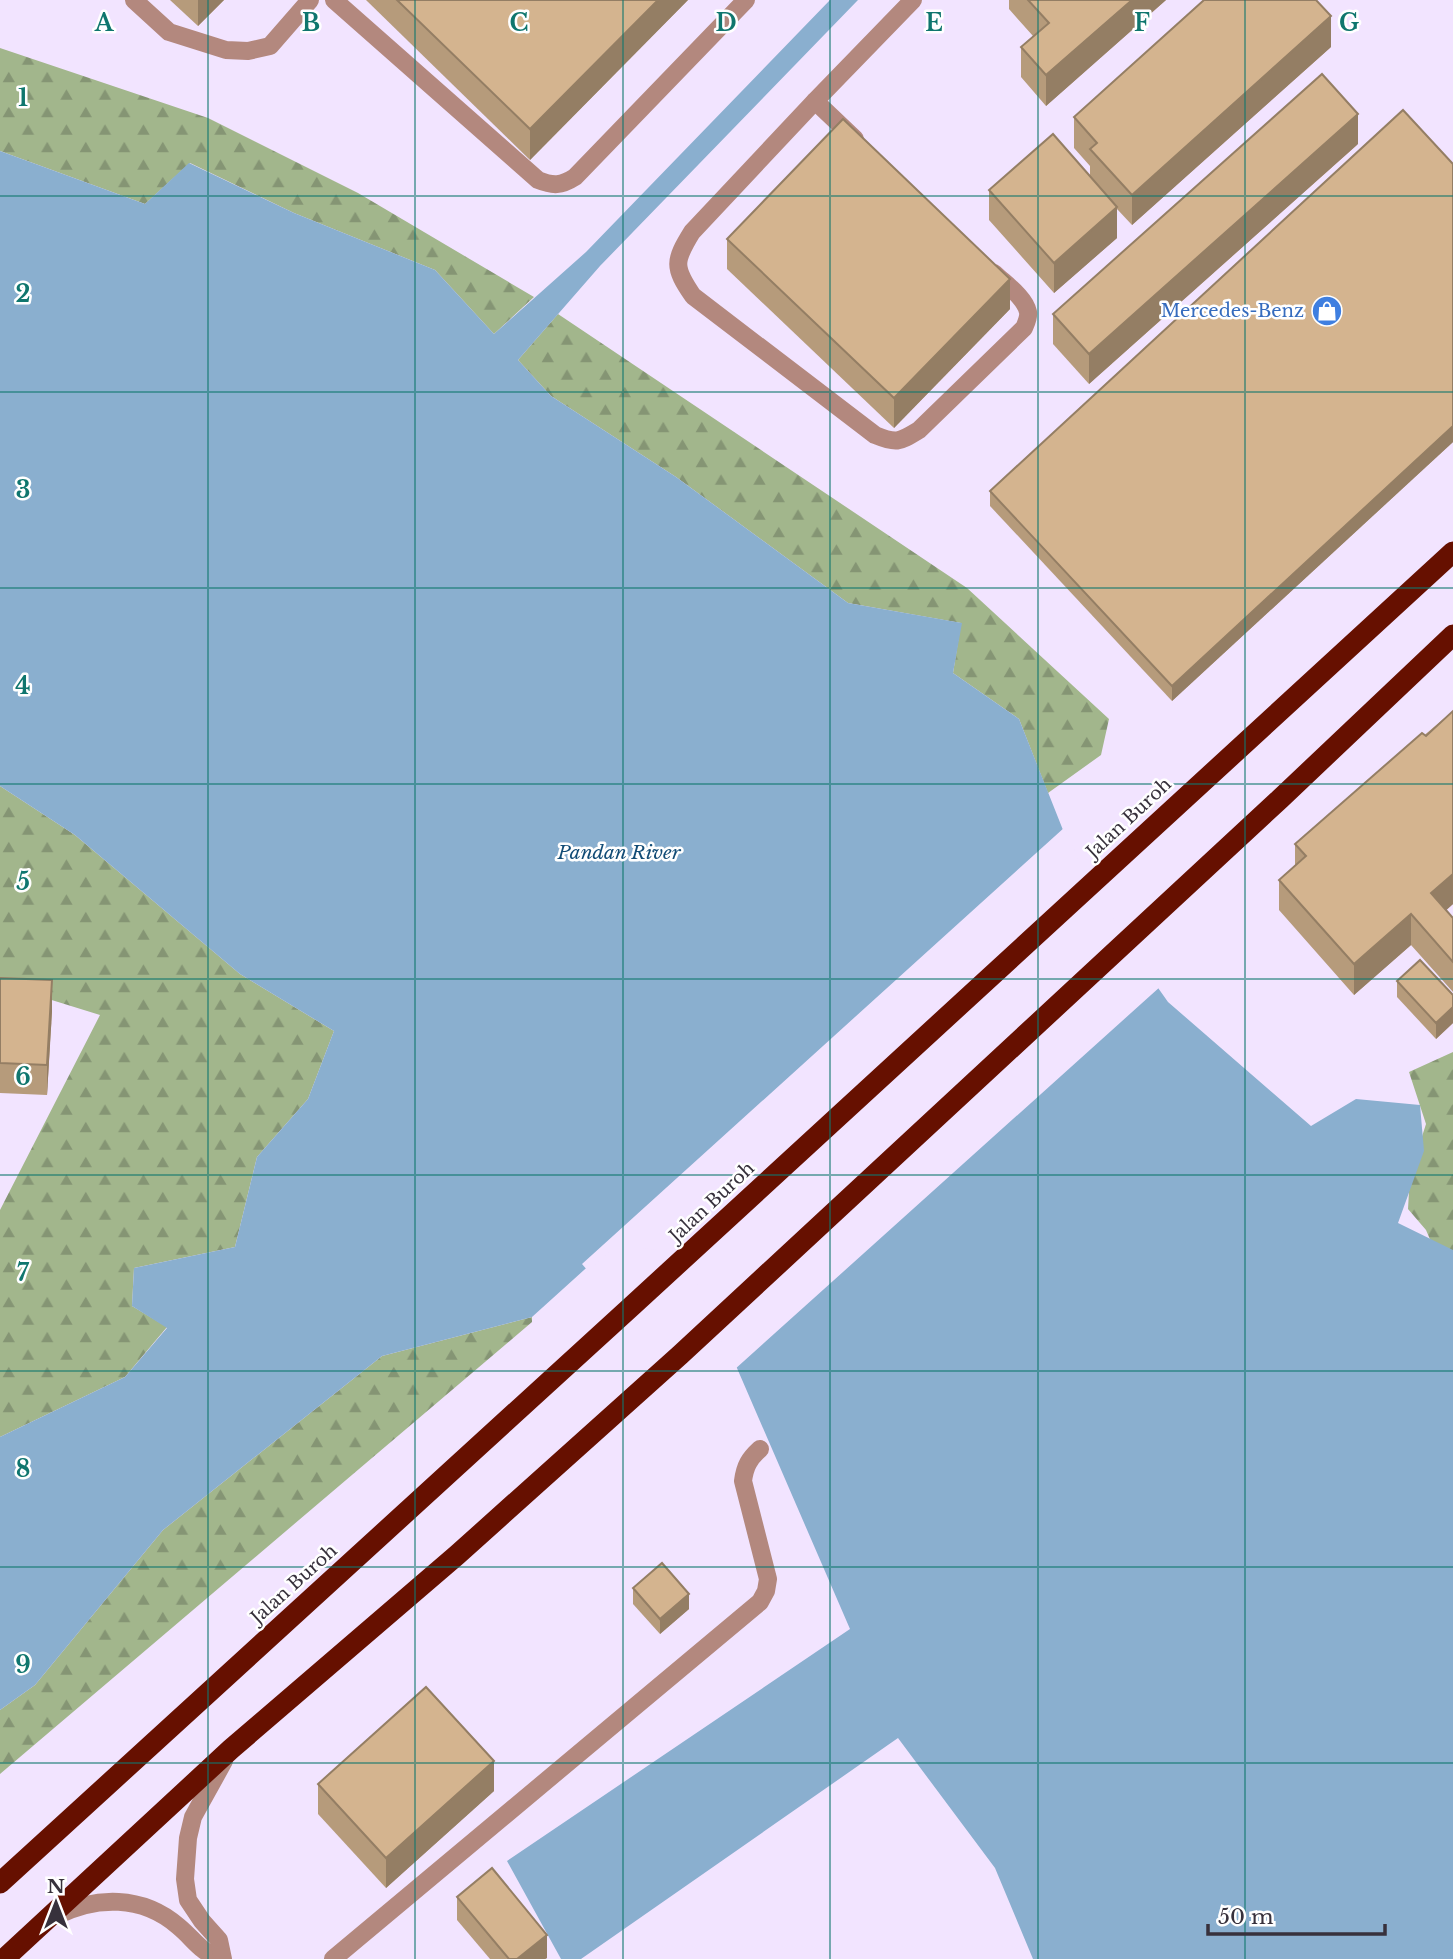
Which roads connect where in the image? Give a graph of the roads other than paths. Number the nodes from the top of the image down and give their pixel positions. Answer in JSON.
{"nodes":[{"id":1,"x":134,"y":0,"type":"edge"},
{"id":2,"x":310,"y":0,"type":"edge"},
{"id":3,"x":334,"y":0,"type":"edge"},
{"id":4,"x":746,"y":0,"type":"edge"},
{"id":5,"x":913,"y":0,"type":"edge"},
{"id":6,"x":815,"y":100,"type":"junction"},
{"id":7,"x":864,"y":148,"type":"edge"},
{"id":8,"x":984,"y":263,"type":"edge"},
{"id":9,"x":1453,"y":552,"type":"edge"},
{"id":10,"x":1453,"y":635,"type":"edge"},
{"id":11,"x":760,"y":1449,"type":"dead end"},
{"id":12,"x":231,"y":1749,"type":"junction"},
{"id":13,"x":0,"y":1883,"type":"edge"},
{"id":14,"x":47,"y":1920,"type":"junction"},
{"id":15,"x":4,"y":1959,"type":"edge"},
{"id":16,"x":222,"y":1959,"type":"edge"},
{"id":17,"x":332,"y":1959,"type":"edge"}],
"edges":[{"from":1,"to":2,"type":"street"},
{"from":3,"to":4,"type":"street"},
{"from":5,"to":6,"type":"street"},
{"from":6,"to":7,"type":"street"},
{"from":6,"to":8,"type":"street"},
{"from":9,"to":13,"type":"highway","name":"Jalan Buroh"},
{"from":10,"to":12,"type":"highway"},
{"from":11,"to":17,"type":"street"},
{"from":12,"to":14,"type":"highway"},
{"from":12,"to":16,"type":"street"},
{"from":14,"to":15,"type":"highway"},
{"from":14,"to":16,"type":"street"}]}
